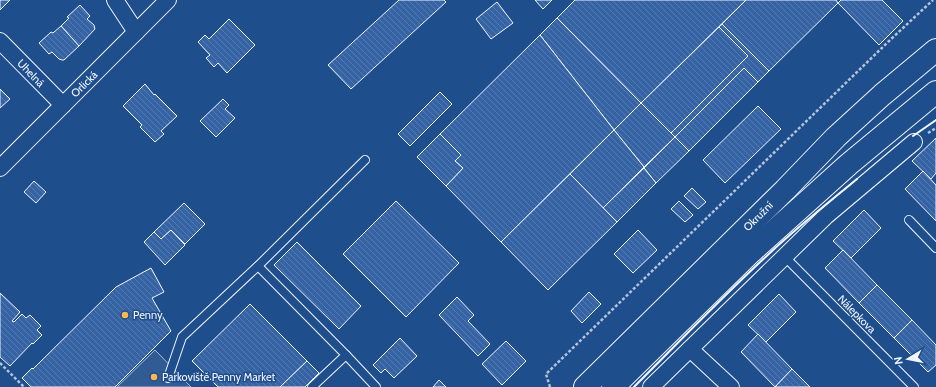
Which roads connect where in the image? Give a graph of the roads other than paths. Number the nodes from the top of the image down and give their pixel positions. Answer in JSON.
{"nodes":[{"id":1,"x":115,"y":0,"type":"edge"},
{"id":2,"x":168,"y":0,"type":"edge"},
{"id":3,"x":136,"y":32,"type":"junction"},
{"id":4,"x":0,"y":41,"type":"edge"},
{"id":5,"x":936,"y":50,"type":"edge"},
{"id":6,"x":936,"y":92,"type":"edge"},
{"id":7,"x":63,"y":105,"type":"junction"},
{"id":8,"x":914,"y":142,"type":"dead end"},
{"id":9,"x":365,"y":160,"type":"dead end"},
{"id":10,"x":0,"y":168,"type":"edge"},
{"id":11,"x":909,"y":220,"type":"dead end"},
{"id":12,"x":936,"y":248,"type":"edge"},
{"id":13,"x":784,"y":256,"type":"junction"},
{"id":14,"x":258,"y":266,"type":"junction"},
{"id":15,"x":690,"y":348,"type":"junction"},
{"id":16,"x":346,"y":355,"type":"junction"},
{"id":17,"x":168,"y":378,"type":"dead end"},
{"id":18,"x":312,"y":387,"type":"edge"},
{"id":19,"x":376,"y":387,"type":"edge"},
{"id":20,"x":585,"y":387,"type":"edge"},
{"id":21,"x":613,"y":387,"type":"edge"},
{"id":22,"x":651,"y":387,"type":"edge"},
{"id":23,"x":731,"y":387,"type":"edge"},
{"id":24,"x":914,"y":387,"type":"edge"}],
"edges":[{"from":1,"to":3,"type":"street"},
{"from":2,"to":3,"type":"street","name":"Orlická"},
{"from":3,"to":7,"type":"street","name":"Orlická"},
{"from":4,"to":7,"type":"street","name":"Uhelná"},
{"from":5,"to":20,"type":"main road","name":"Okružní"},
{"from":6,"to":21,"type":"main road","name":"Okružní"},
{"from":7,"to":10,"type":"street","name":"Orlická"},
{"from":8,"to":13,"type":"street"},
{"from":9,"to":14,"type":"lane"},
{"from":11,"to":12,"type":"lane"},
{"from":13,"to":15,"type":"street"},
{"from":13,"to":24,"type":"lane","name":"Nálepkova"},
{"from":14,"to":16,"type":"lane"},
{"from":14,"to":17,"type":"lane"},
{"from":15,"to":22,"type":"street"},
{"from":15,"to":23,"type":"street"},
{"from":16,"to":18,"type":"lane"},
{"from":16,"to":19,"type":"lane"}]}
